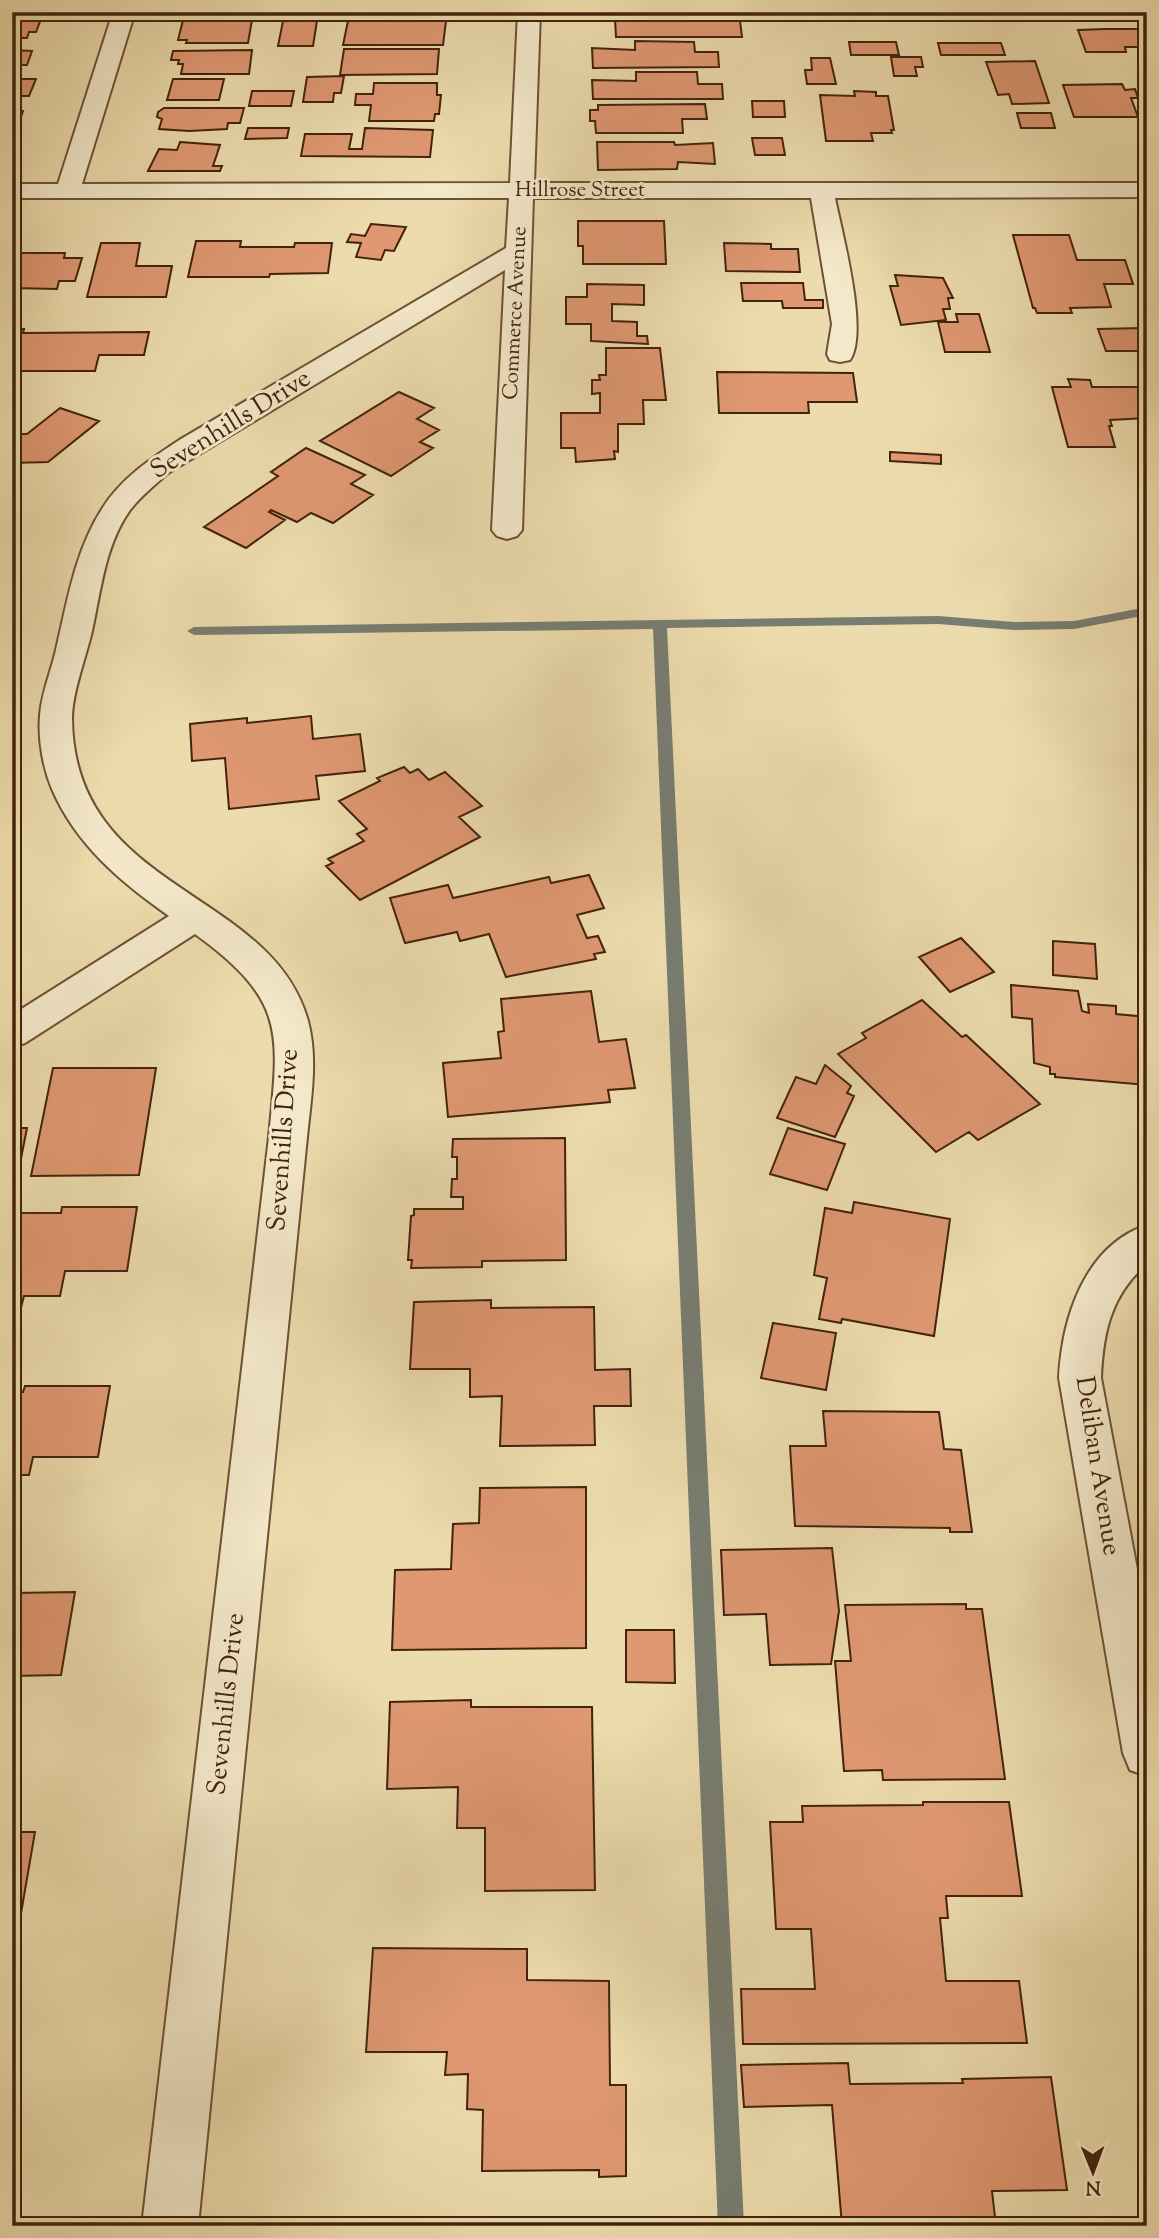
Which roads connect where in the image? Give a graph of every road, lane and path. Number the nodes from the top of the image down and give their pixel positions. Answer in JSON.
{"nodes":[{"id":1,"x":124,"y":12,"type":"edge"},
{"id":2,"x":529,"y":12,"type":"edge"},
{"id":3,"x":1147,"y":190,"type":"edge"},
{"id":4,"x":12,"y":191,"type":"edge"},
{"id":5,"x":68,"y":191,"type":"junction"},
{"id":6,"x":522,"y":191,"type":"junction"},
{"id":7,"x":822,"y":191,"type":"junction"},
{"id":8,"x":519,"y":252,"type":"junction"},
{"id":9,"x":840,"y":355,"type":"dead end"},
{"id":10,"x":507,"y":530,"type":"dead end"},
{"id":11,"x":195,"y":917,"type":"junction"},
{"id":12,"x":12,"y":1033,"type":"edge"},
{"id":13,"x":1147,"y":1241,"type":"edge"},
{"id":14,"x":1147,"y":1753,"type":"edge"},
{"id":15,"x":170,"y":2226,"type":"edge"}],
"edges":[{"from":1,"to":5,"type":"street"},
{"from":2,"to":6,"type":"street","name":"Commerce Avenue"},
{"from":3,"to":7,"type":"street","name":"Hillrose Street"},
{"from":4,"to":5,"type":"street","name":"Hillrose Street"},
{"from":5,"to":6,"type":"street","name":"Hillrose Street"},
{"from":6,"to":7,"type":"street","name":"Hillrose Street"},
{"from":6,"to":8,"type":"street","name":"Commerce Avenue"},
{"from":7,"to":9,"type":"street"},
{"from":8,"to":10,"type":"street","name":"Commerce Avenue"},
{"from":8,"to":11,"type":"street","name":"Sevenhills Drive"},
{"from":11,"to":12,"type":"street"},
{"from":11,"to":15,"type":"street","name":"Sevenhills Drive"},
{"from":13,"to":14,"type":"street","name":"Deliban Avenue"}]}
